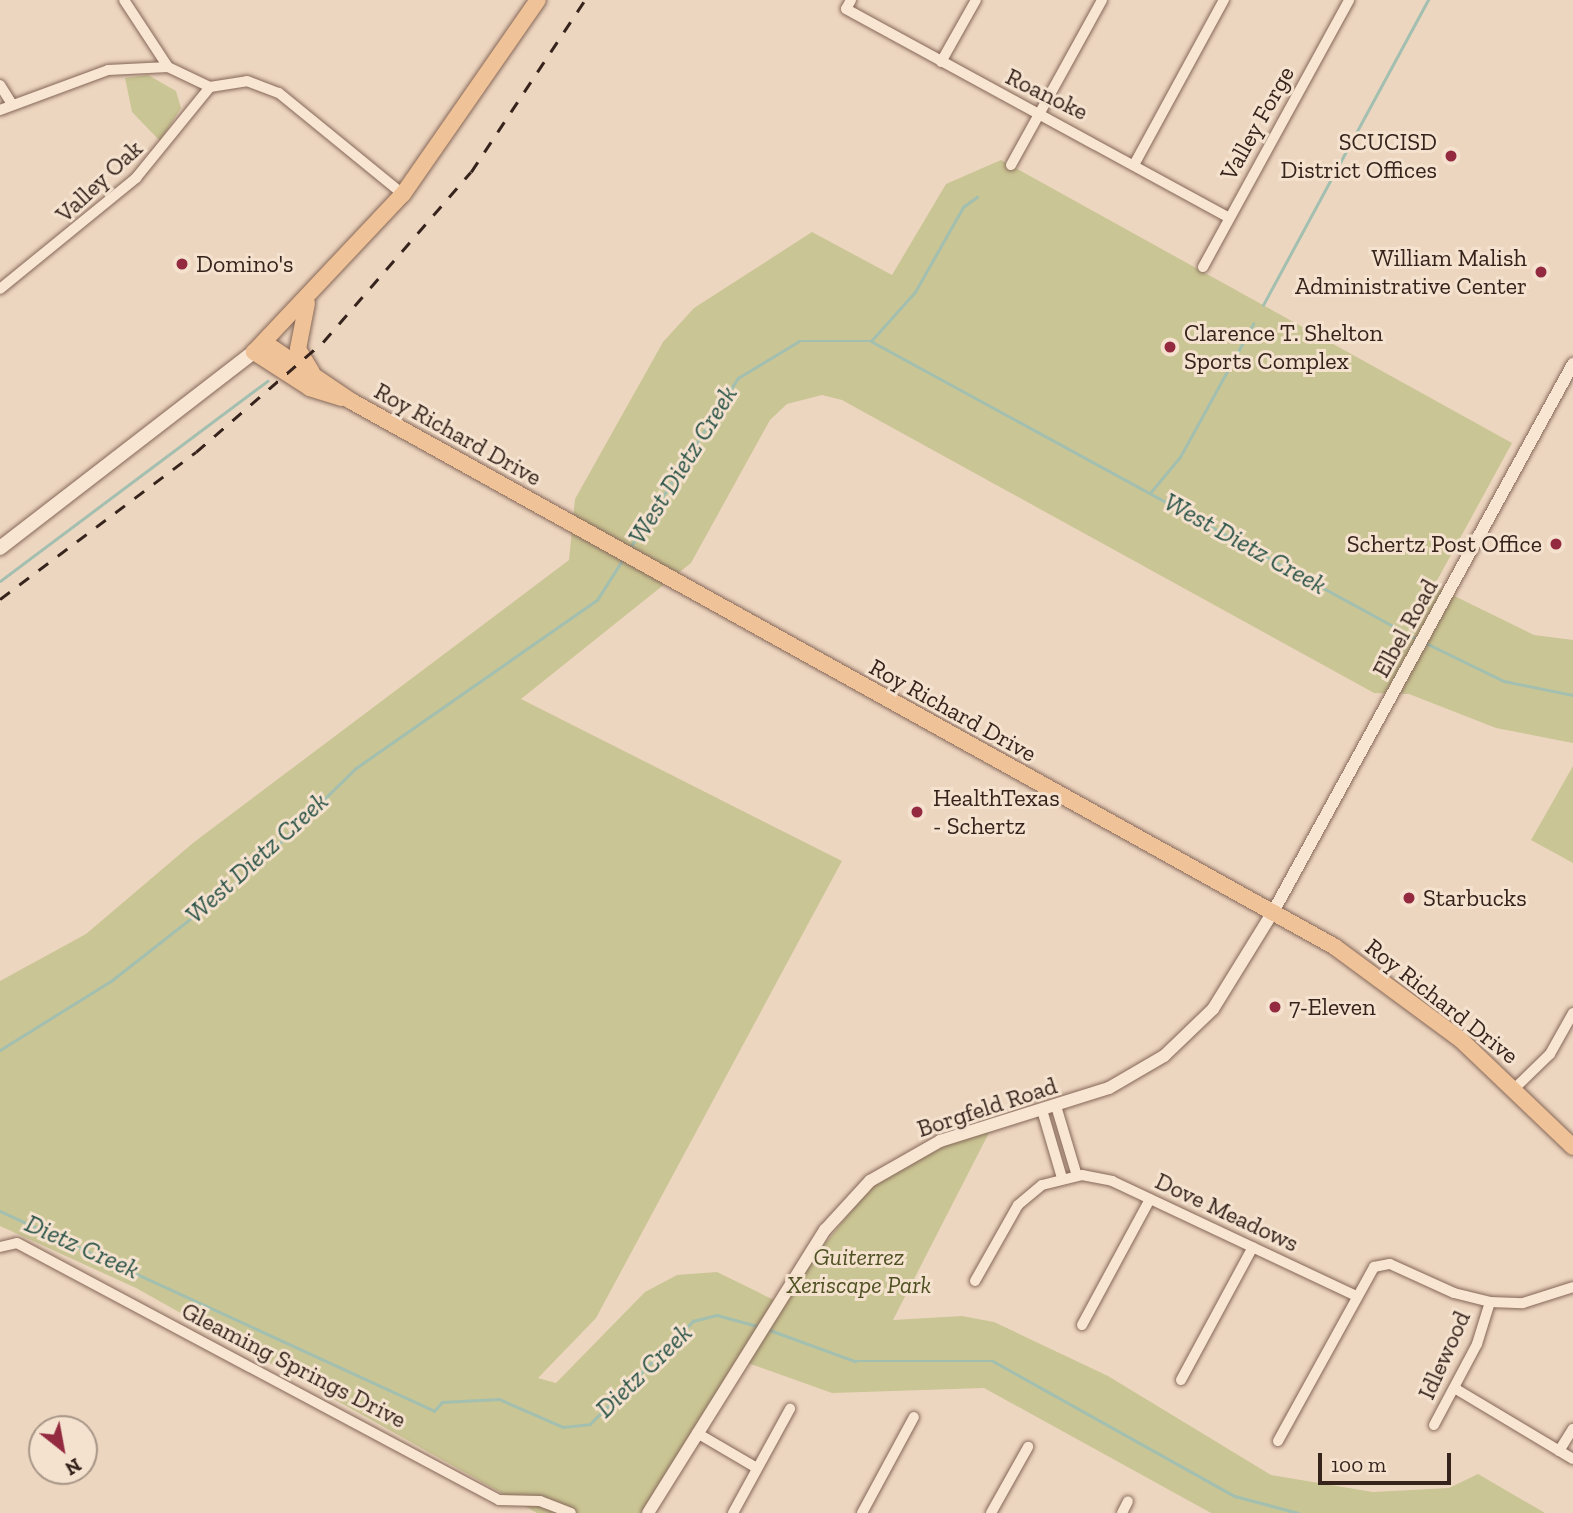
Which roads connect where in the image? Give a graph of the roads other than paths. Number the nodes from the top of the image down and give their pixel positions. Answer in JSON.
{"nodes":[{"id":1,"x":124,"y":0,"type":"edge"},
{"id":2,"x":538,"y":0,"type":"edge"},
{"id":3,"x":976,"y":0,"type":"edge"},
{"id":4,"x":1102,"y":0,"type":"edge"},
{"id":5,"x":1224,"y":0,"type":"edge"},
{"id":6,"x":1349,"y":0,"type":"edge"},
{"id":7,"x":849,"y":5,"type":"edge"},
{"id":8,"x":941,"y":62,"type":"junction"},
{"id":9,"x":168,"y":67,"type":"junction"},
{"id":10,"x":0,"y":85,"type":"edge"},
{"id":11,"x":210,"y":87,"type":"junction"},
{"id":12,"x":12,"y":104,"type":"junction"},
{"id":13,"x":0,"y":110,"type":"edge"},
{"id":14,"x":1041,"y":110,"type":"junction"},
{"id":15,"x":1135,"y":163,"type":"junction"},
{"id":16,"x":1011,"y":165,"type":"dead end"},
{"id":17,"x":403,"y":194,"type":"junction"},
{"id":18,"x":1229,"y":218,"type":"junction"},
{"id":19,"x":1203,"y":267,"type":"dead end"},
{"id":20,"x":0,"y":289,"type":"edge"},
{"id":21,"x":310,"y":297,"type":"junction"},
{"id":22,"x":259,"y":347,"type":"junction"},
{"id":23,"x":1573,"y":365,"type":"edge"},
{"id":24,"x":314,"y":374,"type":"junction"},
{"id":25,"x":351,"y":401,"type":"junction"},
{"id":26,"x":0,"y":548,"type":"edge"},
{"id":27,"x":1273,"y":912,"type":"junction"},
{"id":28,"x":1573,"y":1013,"type":"edge"},
{"id":29,"x":1570,"y":1026,"type":"edge"},
{"id":30,"x":1515,"y":1088,"type":"junction"},
{"id":31,"x":1056,"y":1106,"type":"junction"},
{"id":32,"x":1042,"y":1110,"type":"junction"},
{"id":33,"x":1573,"y":1147,"type":"edge"},
{"id":34,"x":1069,"y":1177,"type":"junction"},
{"id":35,"x":1150,"y":1199,"type":"junction"},
{"id":36,"x":0,"y":1247,"type":"edge"},
{"id":37,"x":1253,"y":1247,"type":"junction"},
{"id":38,"x":975,"y":1281,"type":"dead end"},
{"id":39,"x":1573,"y":1287,"type":"edge"},
{"id":40,"x":1356,"y":1296,"type":"junction"},
{"id":41,"x":1490,"y":1302,"type":"junction"},
{"id":42,"x":1082,"y":1325,"type":"dead end"},
{"id":43,"x":1181,"y":1380,"type":"dead end"},
{"id":44,"x":1456,"y":1389,"type":"junction"},
{"id":45,"x":790,"y":1409,"type":"dead end"},
{"id":46,"x":914,"y":1417,"type":"dead end"},
{"id":47,"x":1434,"y":1425,"type":"dead end"},
{"id":48,"x":1573,"y":1429,"type":"edge"},
{"id":49,"x":697,"y":1433,"type":"junction"},
{"id":50,"x":1279,"y":1441,"type":"dead end"},
{"id":51,"x":1028,"y":1447,"type":"dead end"},
{"id":52,"x":1559,"y":1451,"type":"junction"},
{"id":53,"x":1573,"y":1459,"type":"edge"},
{"id":54,"x":757,"y":1468,"type":"junction"},
{"id":55,"x":1128,"y":1501,"type":"dead end"},
{"id":56,"x":571,"y":1513,"type":"edge"},
{"id":57,"x":648,"y":1513,"type":"edge"},
{"id":58,"x":733,"y":1513,"type":"edge"},
{"id":59,"x":862,"y":1513,"type":"edge"},
{"id":60,"x":991,"y":1513,"type":"edge"},
{"id":61,"x":1122,"y":1513,"type":"edge"}],
"edges":[{"from":1,"to":9,"type":"street"},
{"from":2,"to":17,"type":"main road"},
{"from":3,"to":8,"type":"street"},
{"from":4,"to":14,"type":"street"},
{"from":5,"to":15,"type":"street"},
{"from":6,"to":18,"type":"street","name":"Valley Forge"},
{"from":7,"to":8,"type":"street","name":"Roanoke"},
{"from":8,"to":14,"type":"street","name":"Roanoke"},
{"from":9,"to":11,"type":"street"},
{"from":9,"to":12,"type":"street"},
{"from":10,"to":12,"type":"street"},
{"from":11,"to":17,"type":"street"},
{"from":11,"to":20,"type":"street","name":"Valley Oak"},
{"from":12,"to":13,"type":"street"},
{"from":14,"to":15,"type":"street","name":"Roanoke"},
{"from":14,"to":16,"type":"street"},
{"from":15,"to":18,"type":"street","name":"Roanoke"},
{"from":17,"to":21,"type":"main road"},
{"from":18,"to":19,"type":"street","name":"Valley Forge"},
{"from":21,"to":22,"type":"main road"},
{"from":21,"to":24,"type":"main road"},
{"from":22,"to":24,"type":"main road","name":"Roy Richard Drive"},
{"from":22,"to":25,"type":"main road","name":"Roy Richard Drive"},
{"from":22,"to":26,"type":"main road"},
{"from":23,"to":27,"type":"street","name":"Elbel Road"},
{"from":24,"to":25,"type":"main road","name":"Roy Richard Drive"},
{"from":25,"to":27,"type":"main road","name":"Roy Richard Drive"},
{"from":27,"to":30,"type":"main road","name":"Roy Richard Drive"},
{"from":27,"to":31,"type":"street","name":"Borgfeld Road"},
{"from":28,"to":29,"type":"street"},
{"from":29,"to":30,"type":"street"},
{"from":30,"to":33,"type":"main road","name":"Roy Richard Drive"},
{"from":31,"to":32,"type":"street","name":"Borgfeld Road"},
{"from":31,"to":34,"type":"street"},
{"from":32,"to":34,"type":"street"},
{"from":32,"to":49,"type":"street","name":"Borgfeld Road"},
{"from":34,"to":35,"type":"street","name":"Dove Meadows"},
{"from":34,"to":38,"type":"street"},
{"from":35,"to":37,"type":"street","name":"Dove Meadows"},
{"from":35,"to":42,"type":"street"},
{"from":36,"to":56,"type":"street","name":"Gleaming Springs Drive"},
{"from":37,"to":40,"type":"street","name":"Dove Meadows"},
{"from":37,"to":43,"type":"street"},
{"from":39,"to":41,"type":"street"},
{"from":40,"to":41,"type":"street"},
{"from":40,"to":50,"type":"street"},
{"from":41,"to":44,"type":"street","name":"Idlewood"},
{"from":44,"to":47,"type":"street","name":"Idlewood"},
{"from":44,"to":52,"type":"street"},
{"from":45,"to":54,"type":"street"},
{"from":46,"to":59,"type":"street"},
{"from":48,"to":52,"type":"street"},
{"from":49,"to":54,"type":"street"},
{"from":49,"to":57,"type":"street","name":"Borgfeld Road"},
{"from":51,"to":60,"type":"street"},
{"from":52,"to":53,"type":"street"},
{"from":54,"to":58,"type":"street"},
{"from":55,"to":61,"type":"street"}]}
